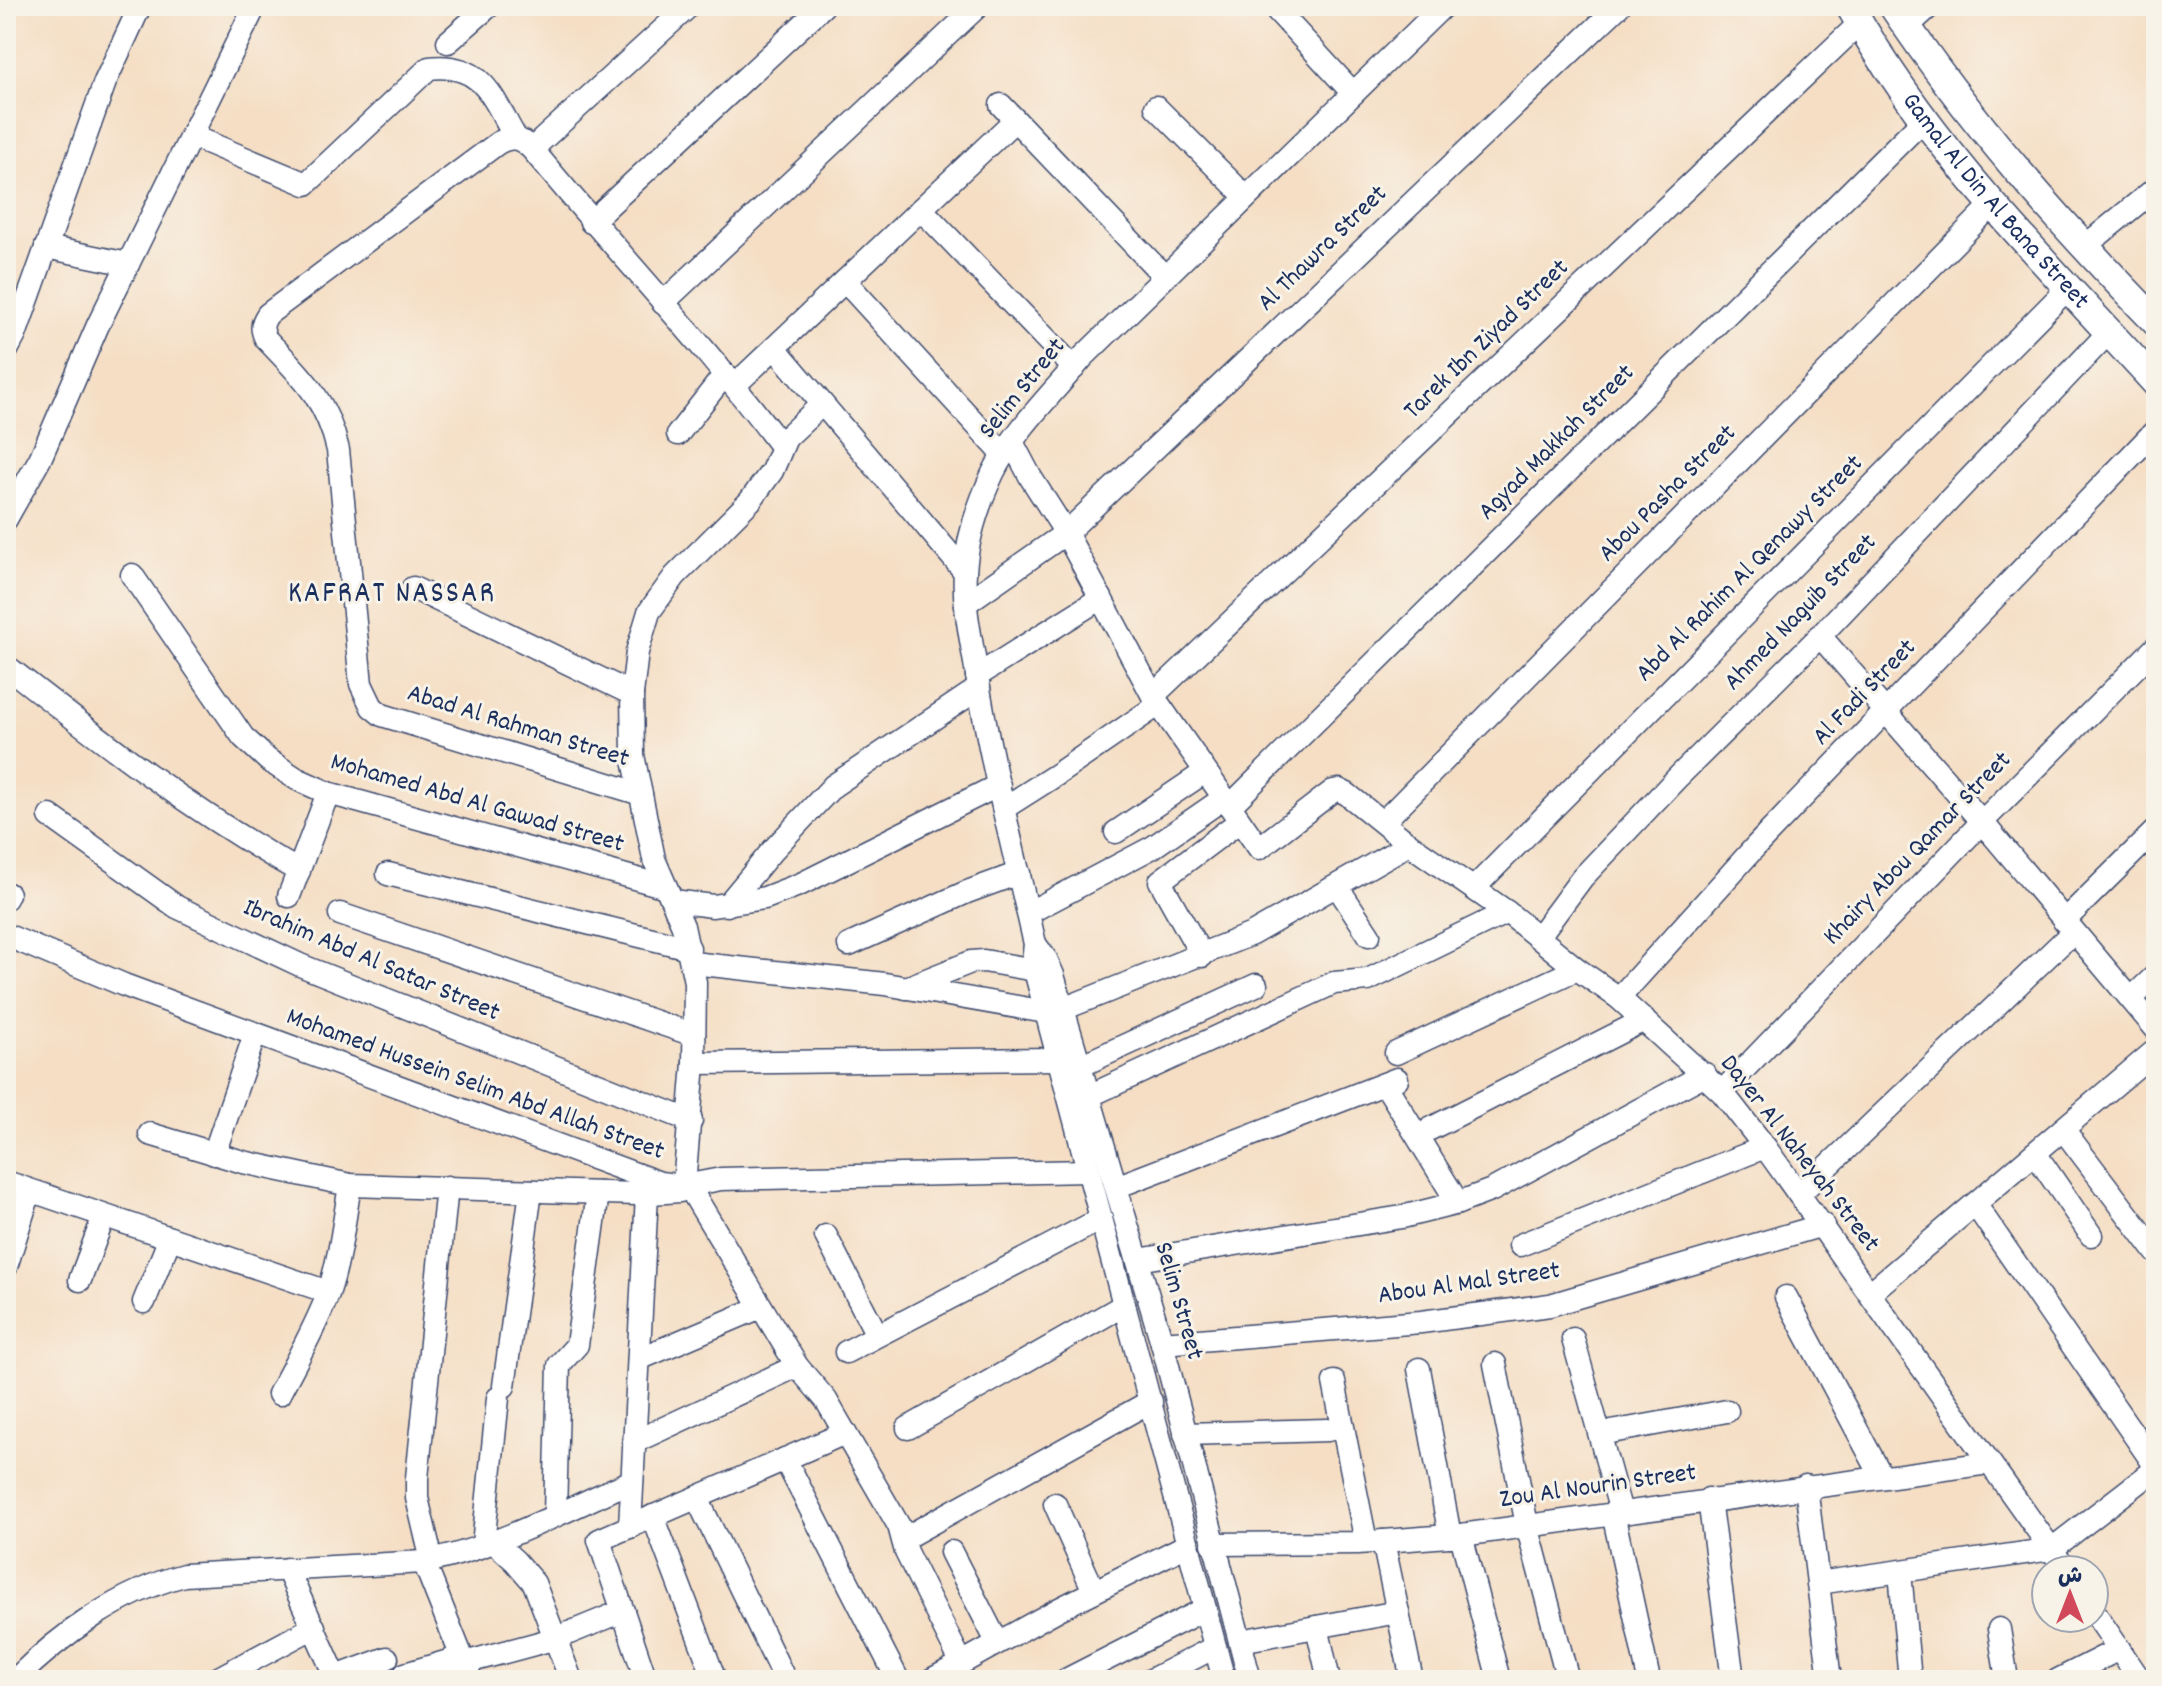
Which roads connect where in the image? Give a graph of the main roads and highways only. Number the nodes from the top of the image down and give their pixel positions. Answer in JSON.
{"nodes":[{"id":1,"x":1854,"y":15,"type":"edge"},
{"id":2,"x":1900,"y":16,"type":"edge"},
{"id":3,"x":2156,"y":322,"type":"edge"},
{"id":4,"x":2156,"y":383,"type":"edge"}],
"edges":[{"from":1,"to":4,"type":"main road","name":"Gamal Al Din Al Bana Street"},
{"from":2,"to":3,"type":"main road","name":"Gamal Al Din Al Bana Street"}]}
